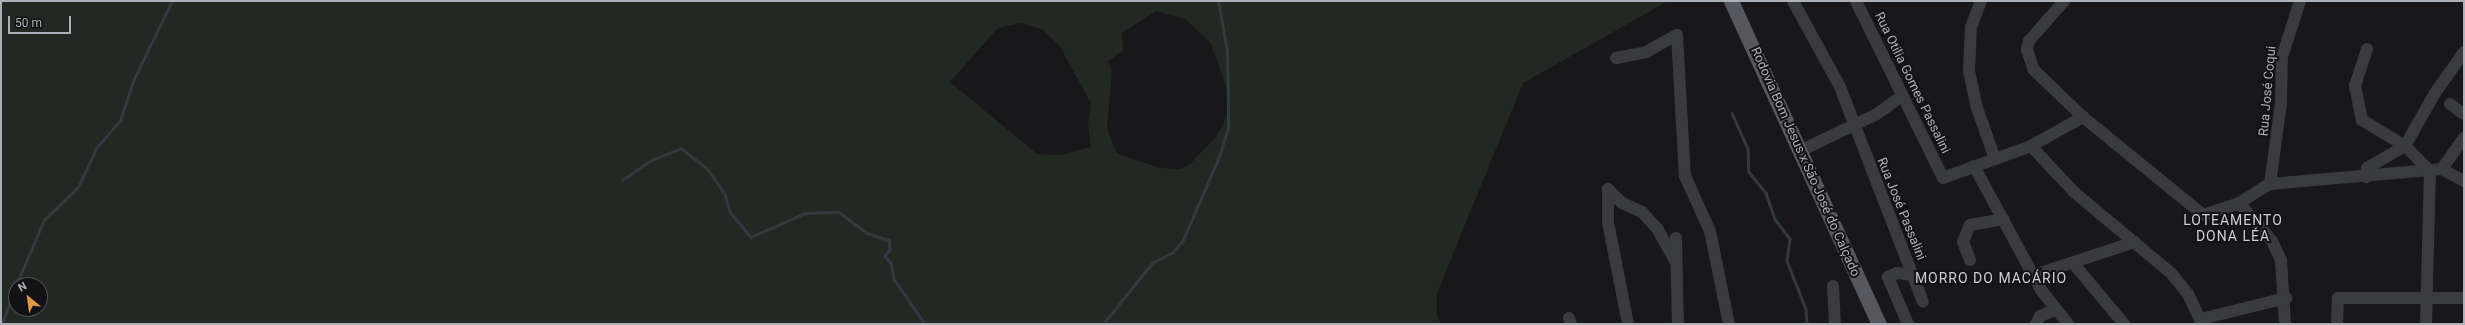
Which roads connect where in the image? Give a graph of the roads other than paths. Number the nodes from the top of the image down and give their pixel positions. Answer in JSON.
{"nodes":[{"id":1,"x":1731,"y":1,"type":"edge"},
{"id":2,"x":1793,"y":1,"type":"edge"},
{"id":3,"x":1856,"y":1,"type":"edge"},
{"id":4,"x":1981,"y":1,"type":"edge"},
{"id":5,"x":2064,"y":1,"type":"edge"},
{"id":6,"x":2300,"y":1,"type":"edge"},
{"id":7,"x":2368,"y":49,"type":"dead end"},
{"id":8,"x":2464,"y":52,"type":"edge"},
{"id":9,"x":1616,"y":58,"type":"dead end"},
{"id":10,"x":1900,"y":97,"type":"junction"},
{"id":11,"x":2450,"y":104,"type":"dead end"},
{"id":12,"x":2464,"y":114,"type":"edge"},
{"id":13,"x":2083,"y":117,"type":"junction"},
{"id":14,"x":1853,"y":127,"type":"junction"},
{"id":15,"x":2464,"y":138,"type":"edge"},
{"id":16,"x":2031,"y":146,"type":"junction"},
{"id":17,"x":2405,"y":146,"type":"junction"},
{"id":18,"x":1800,"y":151,"type":"junction"},
{"id":19,"x":1995,"y":159,"type":"junction"},
{"id":20,"x":1974,"y":166,"type":"junction"},
{"id":21,"x":2436,"y":170,"type":"junction"},
{"id":22,"x":2366,"y":176,"type":"junction"},
{"id":23,"x":2464,"y":182,"type":"edge"},
{"id":24,"x":2270,"y":184,"type":"junction"},
{"id":25,"x":2239,"y":203,"type":"junction"},
{"id":26,"x":2002,"y":219,"type":"junction"},
{"id":27,"x":1676,"y":238,"type":"dead end"},
{"id":28,"x":2135,"y":242,"type":"junction"},
{"id":29,"x":1970,"y":260,"type":"dead end"},
{"id":30,"x":1675,"y":261,"type":"junction"},
{"id":31,"x":2072,"y":262,"type":"junction"},
{"id":32,"x":2034,"y":275,"type":"junction"},
{"id":33,"x":1913,"y":276,"type":"junction"},
{"id":34,"x":1833,"y":286,"type":"dead end"},
{"id":35,"x":2286,"y":298,"type":"junction"},
{"id":36,"x":2427,"y":298,"type":"junction"},
{"id":37,"x":2464,"y":298,"type":"edge"},
{"id":38,"x":1923,"y":302,"type":"dead end"},
{"id":39,"x":2056,"y":310,"type":"junction"},
{"id":40,"x":2201,"y":321,"type":"edge"},
{"id":41,"x":1628,"y":324,"type":"edge"},
{"id":42,"x":1678,"y":324,"type":"edge"},
{"id":43,"x":1729,"y":324,"type":"edge"},
{"id":44,"x":1835,"y":324,"type":"edge"},
{"id":45,"x":1879,"y":324,"type":"edge"},
{"id":46,"x":1908,"y":324,"type":"edge"},
{"id":47,"x":2036,"y":324,"type":"edge"},
{"id":48,"x":2068,"y":324,"type":"edge"},
{"id":49,"x":2124,"y":324,"type":"edge"},
{"id":50,"x":2285,"y":324,"type":"edge"},
{"id":51,"x":2337,"y":324,"type":"edge"},
{"id":52,"x":2426,"y":324,"type":"edge"}],
"edges":[{"from":1,"to":18,"type":"main road","name":"Rodovia Bom Jesus x São José do Calçado"},
{"from":2,"to":14,"type":"street","name":"Rua José Passalini"},
{"from":3,"to":10,"type":"street","name":"Rua Otilia Gomes Passalini"},
{"from":4,"to":19,"type":"street"},
{"from":5,"to":13,"type":"street"},
{"from":6,"to":24,"type":"street","name":"Rua José Coqui"},
{"from":7,"to":17,"type":"street"},
{"from":8,"to":17,"type":"street"},
{"from":9,"to":43,"type":"street"},
{"from":10,"to":14,"type":"street"},
{"from":10,"to":20,"type":"street","name":"Rua Otilia Gomes Passalini"},
{"from":11,"to":12,"type":"street"},
{"from":13,"to":16,"type":"street"},
{"from":13,"to":25,"type":"street"},
{"from":14,"to":18,"type":"street"},
{"from":14,"to":33,"type":"street","name":"Rua José Passalini"},
{"from":15,"to":21,"type":"street"},
{"from":16,"to":19,"type":"street"},
{"from":16,"to":28,"type":"street"},
{"from":17,"to":21,"type":"street"},
{"from":17,"to":22,"type":"street"},
{"from":18,"to":45,"type":"main road","name":"Rodovia Bom Jesus x São José do Calçado"},
{"from":19,"to":20,"type":"street"},
{"from":20,"to":26,"type":"street"},
{"from":21,"to":22,"type":"street"},
{"from":21,"to":23,"type":"street"},
{"from":21,"to":36,"type":"street"},
{"from":22,"to":24,"type":"street"},
{"from":24,"to":25,"type":"street"},
{"from":25,"to":35,"type":"street"},
{"from":26,"to":29,"type":"street"},
{"from":26,"to":32,"type":"street"},
{"from":27,"to":30,"type":"street"},
{"from":28,"to":31,"type":"street"},
{"from":28,"to":40,"type":"street"},
{"from":30,"to":41,"type":"street"},
{"from":30,"to":42,"type":"street"},
{"from":31,"to":32,"type":"street"},
{"from":31,"to":49,"type":"street"},
{"from":32,"to":39,"type":"street"},
{"from":33,"to":38,"type":"street","name":"Rua José Passalini"},
{"from":33,"to":46,"type":"street"},
{"from":34,"to":44,"type":"street"},
{"from":35,"to":40,"type":"street"},
{"from":35,"to":50,"type":"street"},
{"from":36,"to":37,"type":"street"},
{"from":36,"to":51,"type":"street"},
{"from":36,"to":52,"type":"street"},
{"from":39,"to":47,"type":"street"},
{"from":39,"to":48,"type":"street"}]}
